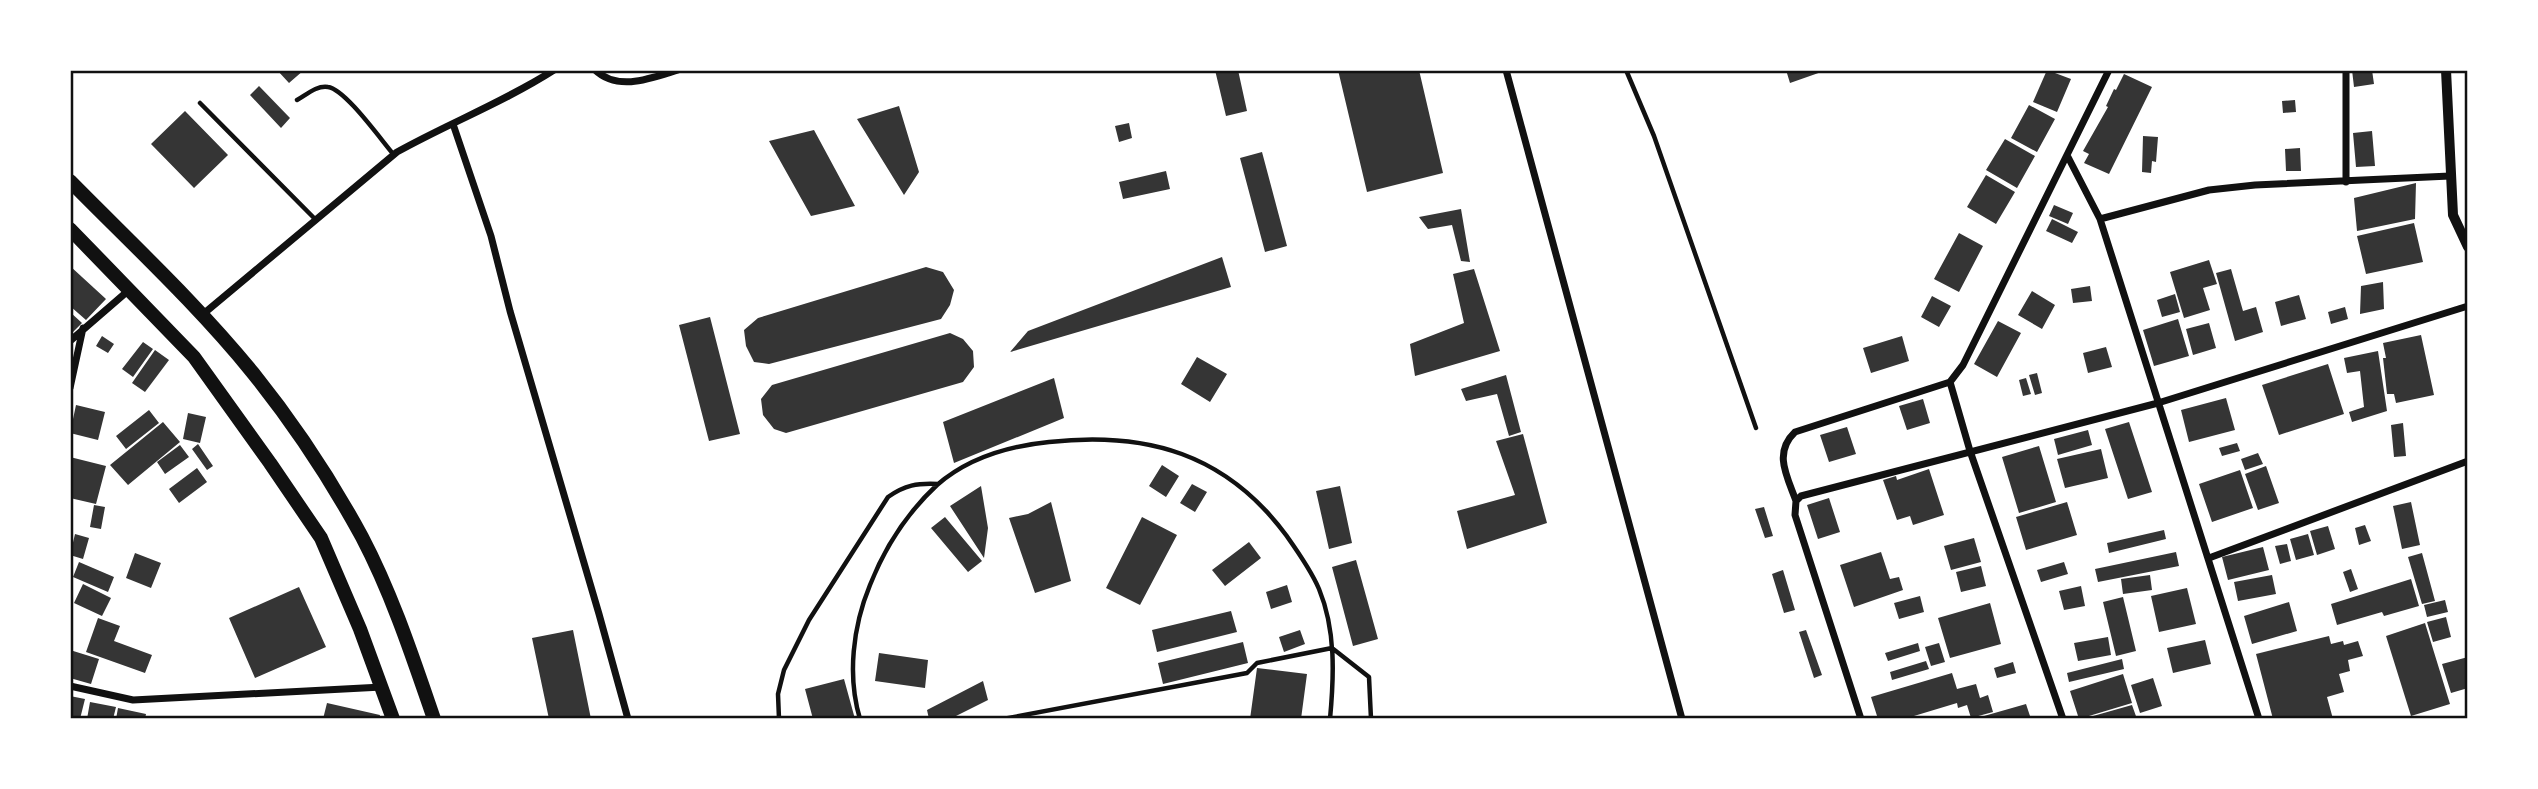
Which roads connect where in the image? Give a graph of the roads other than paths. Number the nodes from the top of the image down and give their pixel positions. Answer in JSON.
{"nodes":[{"id":1,"x":554,"y":70,"type":"edge"},
{"id":2,"x":595,"y":70,"type":"edge"},
{"id":3,"x":678,"y":70,"type":"edge"},
{"id":4,"x":1506,"y":70,"type":"edge"},
{"id":5,"x":1626,"y":70,"type":"edge"},
{"id":6,"x":2109,"y":70,"type":"edge"},
{"id":7,"x":2346,"y":70,"type":"edge"},
{"id":8,"x":2446,"y":70,"type":"edge"},
{"id":9,"x":297,"y":100,"type":"dead end"},
{"id":10,"x":200,"y":103,"type":"dead end"},
{"id":11,"x":453,"y":124,"type":"junction"},
{"id":12,"x":394,"y":155,"type":"junction"},
{"id":13,"x":2068,"y":157,"type":"junction"},
{"id":14,"x":2450,"y":176,"type":"junction"},
{"id":15,"x":70,"y":181,"type":"edge"},
{"id":16,"x":2346,"y":182,"type":"junction"},
{"id":17,"x":2100,"y":219,"type":"junction"},
{"id":18,"x":316,"y":220,"type":"junction"},
{"id":19,"x":70,"y":229,"type":"edge"},
{"id":20,"x":2468,"y":247,"type":"edge"},
{"id":21,"x":129,"y":290,"type":"junction"},
{"id":22,"x":2468,"y":306,"type":"edge"},
{"id":23,"x":201,"y":316,"type":"junction"},
{"id":24,"x":83,"y":328,"type":"junction"},
{"id":25,"x":70,"y":341,"type":"edge"},
{"id":26,"x":1950,"y":382,"type":"junction"},
{"id":27,"x":70,"y":388,"type":"edge"},
{"id":28,"x":2158,"y":403,"type":"junction"},
{"id":29,"x":1756,"y":428,"type":"dead end"},
{"id":30,"x":1970,"y":451,"type":"junction"},
{"id":31,"x":2468,"y":461,"type":"edge"},
{"id":32,"x":939,"y":484,"type":"junction"},
{"id":33,"x":1796,"y":500,"type":"junction"},
{"id":34,"x":2209,"y":558,"type":"junction"},
{"id":35,"x":1332,"y":648,"type":"junction"},
{"id":36,"x":70,"y":686,"type":"edge"},
{"id":37,"x":383,"y":687,"type":"junction"},
{"id":38,"x":393,"y":719,"type":"edge"},
{"id":39,"x":435,"y":719,"type":"edge"},
{"id":40,"x":628,"y":719,"type":"edge"},
{"id":41,"x":779,"y":719,"type":"edge"},
{"id":42,"x":860,"y":719,"type":"edge"},
{"id":43,"x":1003,"y":719,"type":"edge"},
{"id":44,"x":1330,"y":719,"type":"edge"},
{"id":45,"x":1371,"y":719,"type":"edge"},
{"id":46,"x":1682,"y":719,"type":"edge"},
{"id":47,"x":1861,"y":719,"type":"edge"},
{"id":48,"x":2063,"y":719,"type":"edge"},
{"id":49,"x":2259,"y":719,"type":"edge"}],
"edges":[{"from":1,"to":11,"type":"street"},
{"from":2,"to":3,"type":"street"},
{"from":4,"to":46,"type":"street"},
{"from":5,"to":29,"type":"lane"},
{"from":6,"to":13,"type":"street"},
{"from":7,"to":16,"type":"street"},
{"from":8,"to":14,"type":"street"},
{"from":9,"to":12,"type":"lane"},
{"from":10,"to":18,"type":"lane"},
{"from":11,"to":12,"type":"street"},
{"from":11,"to":40,"type":"street"},
{"from":12,"to":18,"type":"street"},
{"from":13,"to":17,"type":"street"},
{"from":13,"to":26,"type":"street"},
{"from":14,"to":16,"type":"street"},
{"from":14,"to":20,"type":"street"},
{"from":15,"to":23,"type":"highway"},
{"from":16,"to":17,"type":"street"},
{"from":17,"to":28,"type":"street"},
{"from":18,"to":23,"type":"street"},
{"from":19,"to":21,"type":"highway"},
{"from":21,"to":24,"type":"street"},
{"from":21,"to":37,"type":"highway"},
{"from":22,"to":28,"type":"street"},
{"from":23,"to":39,"type":"highway"},
{"from":24,"to":25,"type":"street"},
{"from":24,"to":27,"type":"street"},
{"from":26,"to":30,"type":"street"},
{"from":26,"to":33,"type":"street"},
{"from":28,"to":30,"type":"street"},
{"from":28,"to":34,"type":"street"},
{"from":30,"to":33,"type":"street"},
{"from":30,"to":48,"type":"street"},
{"from":31,"to":34,"type":"street"},
{"from":32,"to":35,"type":"lane"},
{"from":32,"to":41,"type":"lane"},
{"from":32,"to":42,"type":"lane"},
{"from":33,"to":47,"type":"street"},
{"from":34,"to":49,"type":"street"},
{"from":35,"to":43,"type":"lane"},
{"from":35,"to":44,"type":"lane"},
{"from":35,"to":45,"type":"lane"},
{"from":36,"to":37,"type":"street"},
{"from":37,"to":38,"type":"highway"}]}
